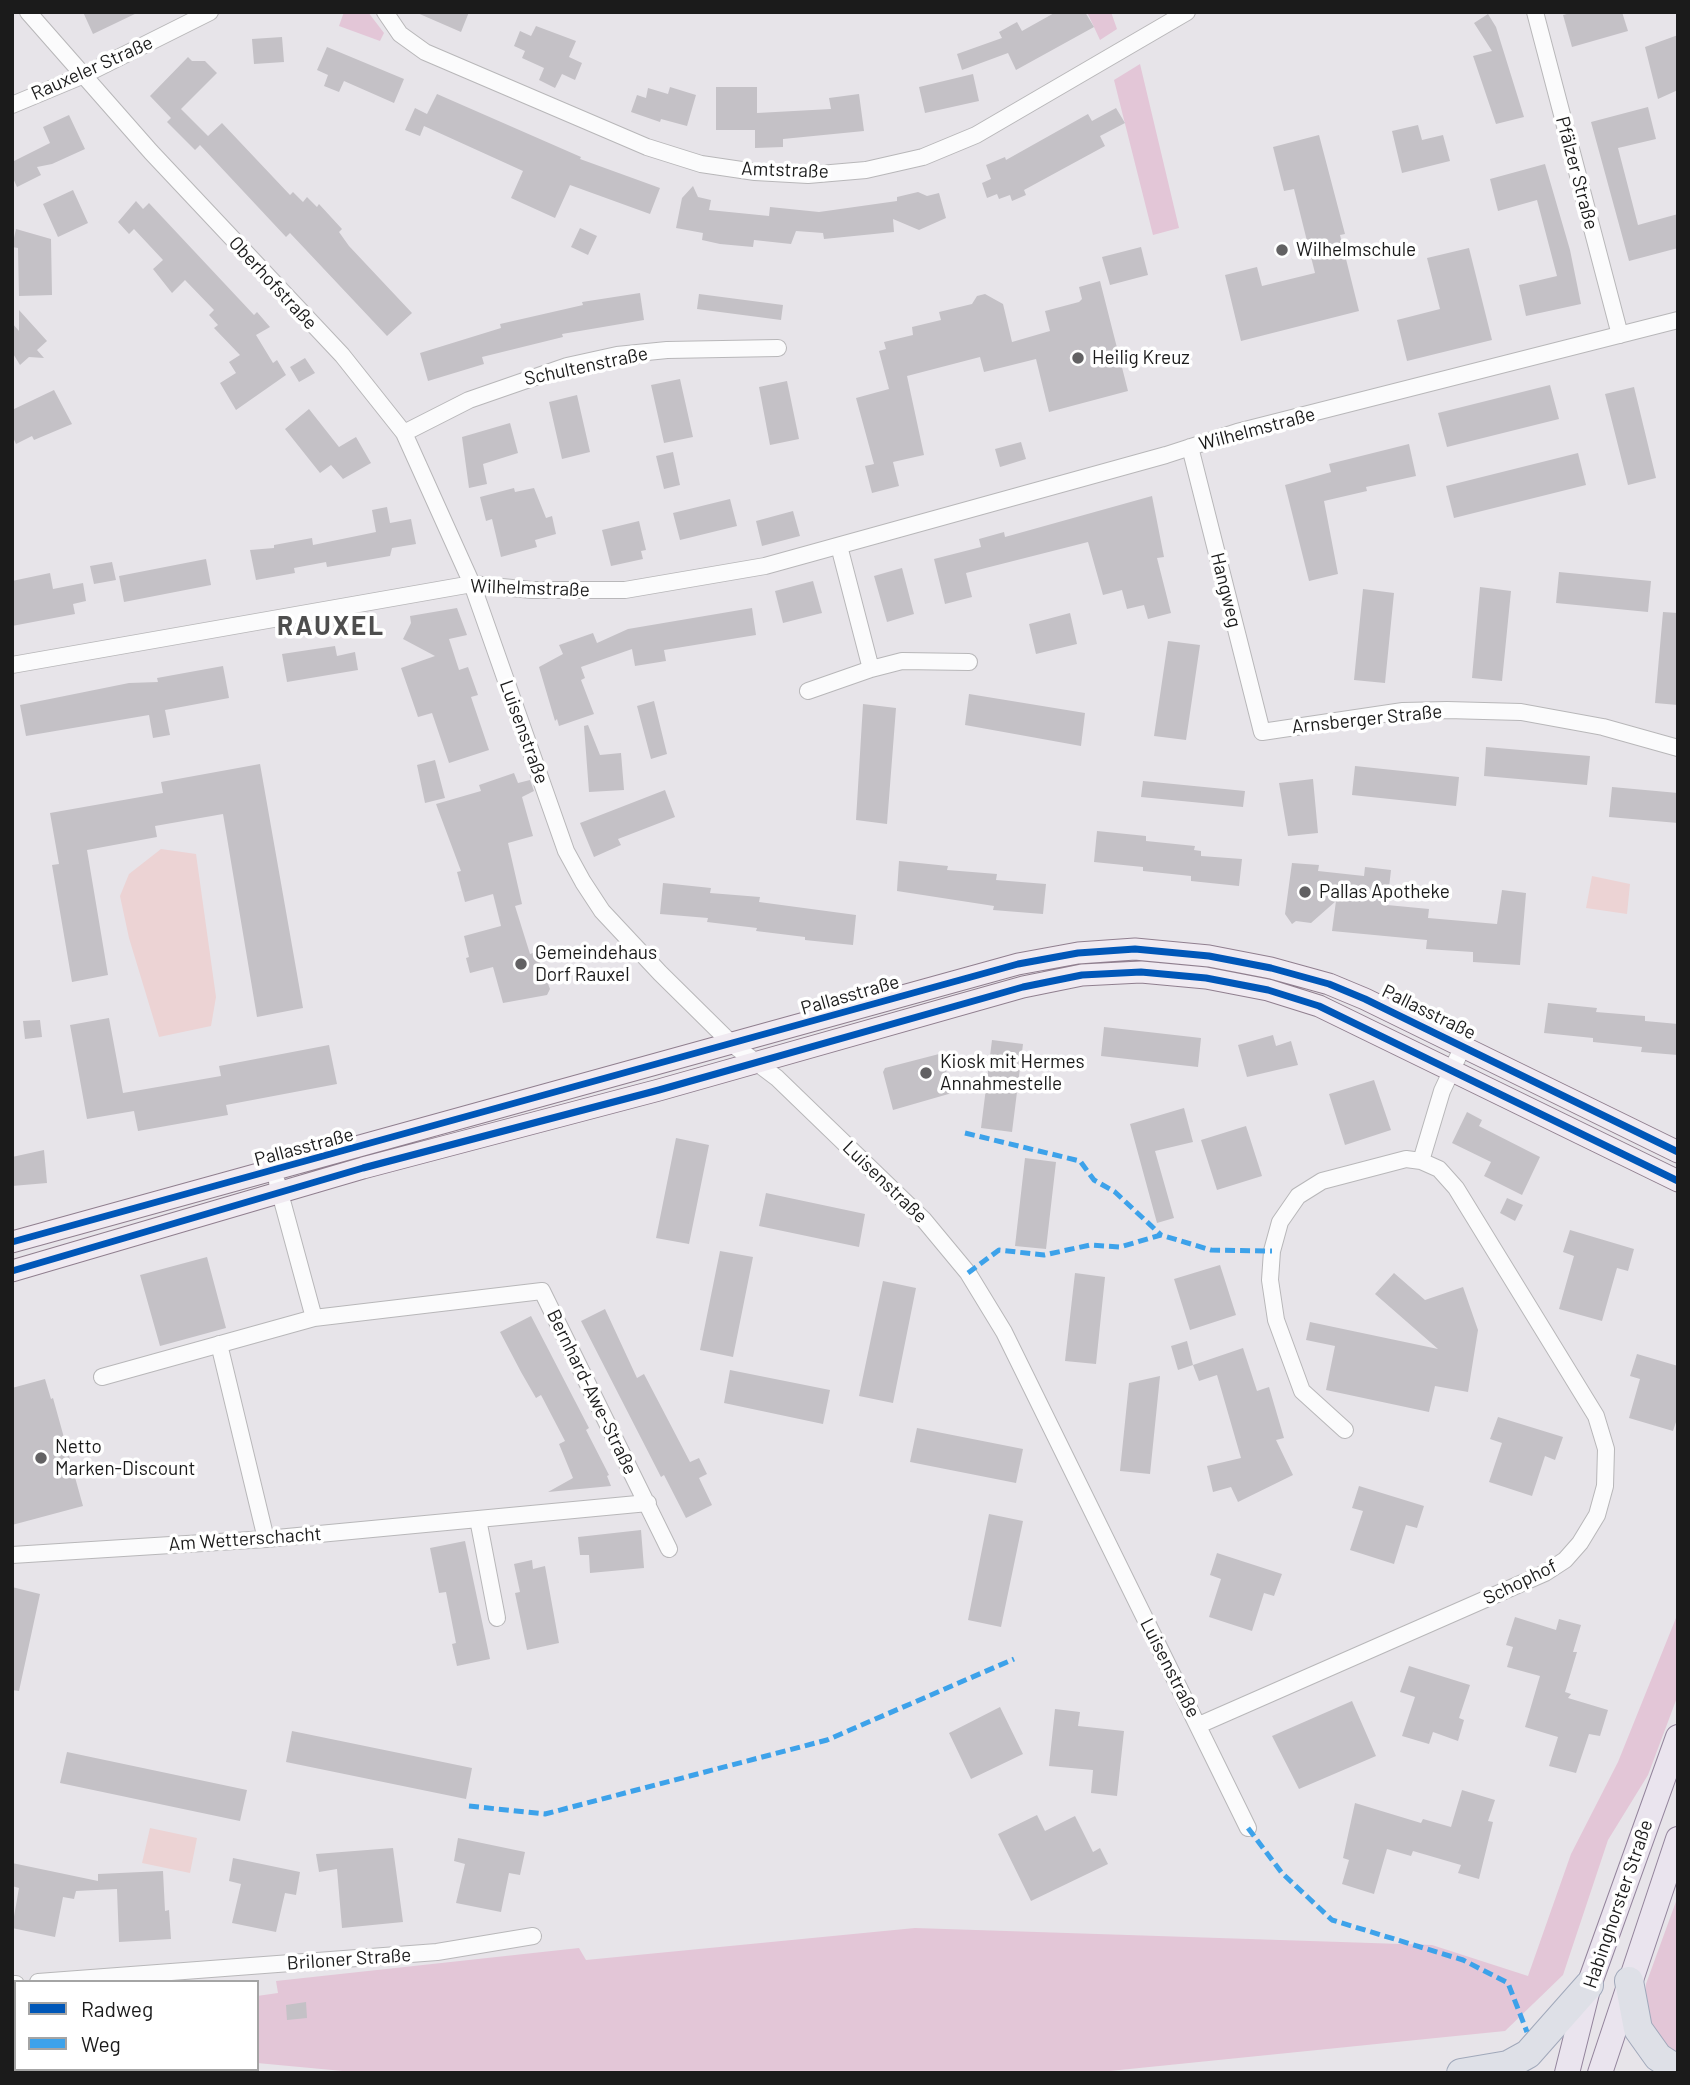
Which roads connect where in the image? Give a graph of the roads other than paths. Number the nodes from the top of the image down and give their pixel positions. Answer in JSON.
{"nodes":[{"id":1,"x":28,"y":12,"type":"edge"},
{"id":2,"x":210,"y":12,"type":"edge"},
{"id":3,"x":385,"y":12,"type":"edge"},
{"id":4,"x":1187,"y":12,"type":"edge"},
{"id":5,"x":1535,"y":12,"type":"edge"},
{"id":6,"x":84,"y":75,"type":"junction"},
{"id":7,"x":12,"y":105,"type":"edge"},
{"id":8,"x":1678,"y":320,"type":"edge"},
{"id":9,"x":1620,"y":335,"type":"junction"},
{"id":10,"x":778,"y":348,"type":"dead end"},
{"id":11,"x":404,"y":433,"type":"junction"},
{"id":12,"x":1190,"y":447,"type":"junction"},
{"id":13,"x":839,"y":546,"type":"junction"},
{"id":14,"x":472,"y":584,"type":"junction"},
{"id":15,"x":970,"y":662,"type":"dead end"},
{"id":16,"x":12,"y":665,"type":"edge"},
{"id":17,"x":871,"y":669,"type":"junction"},
{"id":18,"x":808,"y":691,"type":"dead end"},
{"id":19,"x":1262,"y":732,"type":"joint"},
{"id":20,"x":1678,"y":748,"type":"edge"},
{"id":21,"x":732,"y":1044,"type":"junction"},
{"id":22,"x":1463,"y":1046,"type":"junction"},
{"id":23,"x":756,"y":1061,"type":"junction"},
{"id":24,"x":1452,"y":1069,"type":"junction"},
{"id":25,"x":1678,"y":1152,"type":"edge"},
{"id":26,"x":1421,"y":1161,"type":"junction"},
{"id":27,"x":274,"y":1171,"type":"junction"},
{"id":28,"x":1678,"y":1181,"type":"edge"},
{"id":29,"x":280,"y":1192,"type":"junction"},
{"id":30,"x":12,"y":1242,"type":"edge"},
{"id":31,"x":12,"y":1270,"type":"edge"},
{"id":32,"x":314,"y":1318,"type":"junction"},
{"id":33,"x":219,"y":1344,"type":"junction"},
{"id":34,"x":102,"y":1377,"type":"dead end"},
{"id":35,"x":1345,"y":1430,"type":"dead end"},
{"id":36,"x":648,"y":1503,"type":"junction"},
{"id":37,"x":478,"y":1519,"type":"junction"},
{"id":38,"x":266,"y":1539,"type":"junction"},
{"id":39,"x":670,"y":1549,"type":"dead end"},
{"id":40,"x":12,"y":1555,"type":"edge"},
{"id":41,"x":497,"y":1618,"type":"dead end"},
{"id":42,"x":1199,"y":1725,"type":"junction"},
{"id":43,"x":1678,"y":1737,"type":"edge"},
{"id":44,"x":1248,"y":1828,"type":"dead end"},
{"id":45,"x":1678,"y":1839,"type":"edge"},
{"id":46,"x":533,"y":1936,"type":"dead end"},
{"id":47,"x":65,"y":1980,"type":"edge"},
{"id":48,"x":1629,"y":1981,"type":"junction"},
{"id":49,"x":1589,"y":1985,"type":"junction"},
{"id":50,"x":1678,"y":2070,"type":"edge"},
{"id":51,"x":1461,"y":2073,"type":"edge"},
{"id":52,"x":1567,"y":2073,"type":"edge"},
{"id":53,"x":1600,"y":2073,"type":"edge"}],
"edges":[{"from":1,"to":6,"type":"street","name":"Oberhofstraße"},
{"from":2,"to":6,"type":"street","name":"Rauxeler Straße"},
{"from":3,"to":4,"type":"street","name":"Amtstraße"},
{"from":5,"to":9,"type":"street","name":"Pfälzer Straße"},
{"from":6,"to":7,"type":"street","name":"Rauxeler Straße"},
{"from":6,"to":11,"type":"street","name":"Oberhofstraße"},
{"from":8,"to":9,"type":"street","name":"Wilhelmstraße"},
{"from":9,"to":12,"type":"street","name":"Wilhelmstraße"},
{"from":10,"to":11,"type":"street","name":"Schultenstraße"},
{"from":11,"to":14,"type":"street","name":"Oberhofstraße"},
{"from":12,"to":13,"type":"street","name":"Wilhelmstraße"},
{"from":12,"to":19,"type":"street","name":"Hangweg"},
{"from":13,"to":14,"type":"street","name":"Wilhelmstraße"},
{"from":13,"to":17,"type":"street"},
{"from":14,"to":16,"type":"street","name":"Wilhelmstraße"},
{"from":14,"to":21,"type":"street","name":"Luisenstraße"},
{"from":15,"to":17,"type":"street"},
{"from":17,"to":18,"type":"street"},
{"from":19,"to":20,"type":"street","name":"Arnsberger Straße"},
{"from":21,"to":22,"type":"main road","name":"Pallasstraße"},
{"from":21,"to":23,"type":"street","name":"Luisenstraße"},
{"from":21,"to":27,"type":"main road","name":"Pallasstraße"},
{"from":22,"to":24,"type":"street"},
{"from":22,"to":25,"type":"main road","name":"Pallasstraße"},
{"from":23,"to":24,"type":"main road","name":"Pallasstraße"},
{"from":23,"to":29,"type":"main road","name":"Pallasstraße"},
{"from":23,"to":42,"type":"street","name":"Luisenstraße"},
{"from":24,"to":26,"type":"street"},
{"from":24,"to":28,"type":"main road","name":"Pallasstraße"},
{"from":26,"to":35,"type":"street"},
{"from":26,"to":42,"type":"street","name":"Schophof"},
{"from":27,"to":29,"type":"street"},
{"from":27,"to":30,"type":"main road","name":"Pallasstraße"},
{"from":29,"to":31,"type":"main road","name":"Pallasstraße"},
{"from":29,"to":32,"type":"street"},
{"from":32,"to":33,"type":"street","name":"Bernhard-Awe-Straße"},
{"from":32,"to":36,"type":"street","name":"Bernhard-Awe-Straße"},
{"from":33,"to":34,"type":"street","name":"Bernhard-Awe-Straße"},
{"from":33,"to":38,"type":"street"},
{"from":36,"to":37,"type":"street","name":"Am Wetterschacht"},
{"from":36,"to":39,"type":"street","name":"Bernhard-Awe-Straße"},
{"from":37,"to":38,"type":"street","name":"Am Wetterschacht"},
{"from":37,"to":41,"type":"street"},
{"from":38,"to":40,"type":"street","name":"Am Wetterschacht"},
{"from":42,"to":44,"type":"street","name":"Luisenstraße"},
{"from":43,"to":49,"type":"main road","name":"Habinghorster Straße"},
{"from":45,"to":48,"type":"main road","name":"Habinghorster Straße"},
{"from":46,"to":47,"type":"street","name":"Briloner Straße"},
{"from":48,"to":50,"type":"highway"},
{"from":48,"to":53,"type":"main road","name":"Habinghorster Straße"},
{"from":49,"to":51,"type":"highway"},
{"from":49,"to":52,"type":"main road","name":"Habinghorster Straße"}]}
